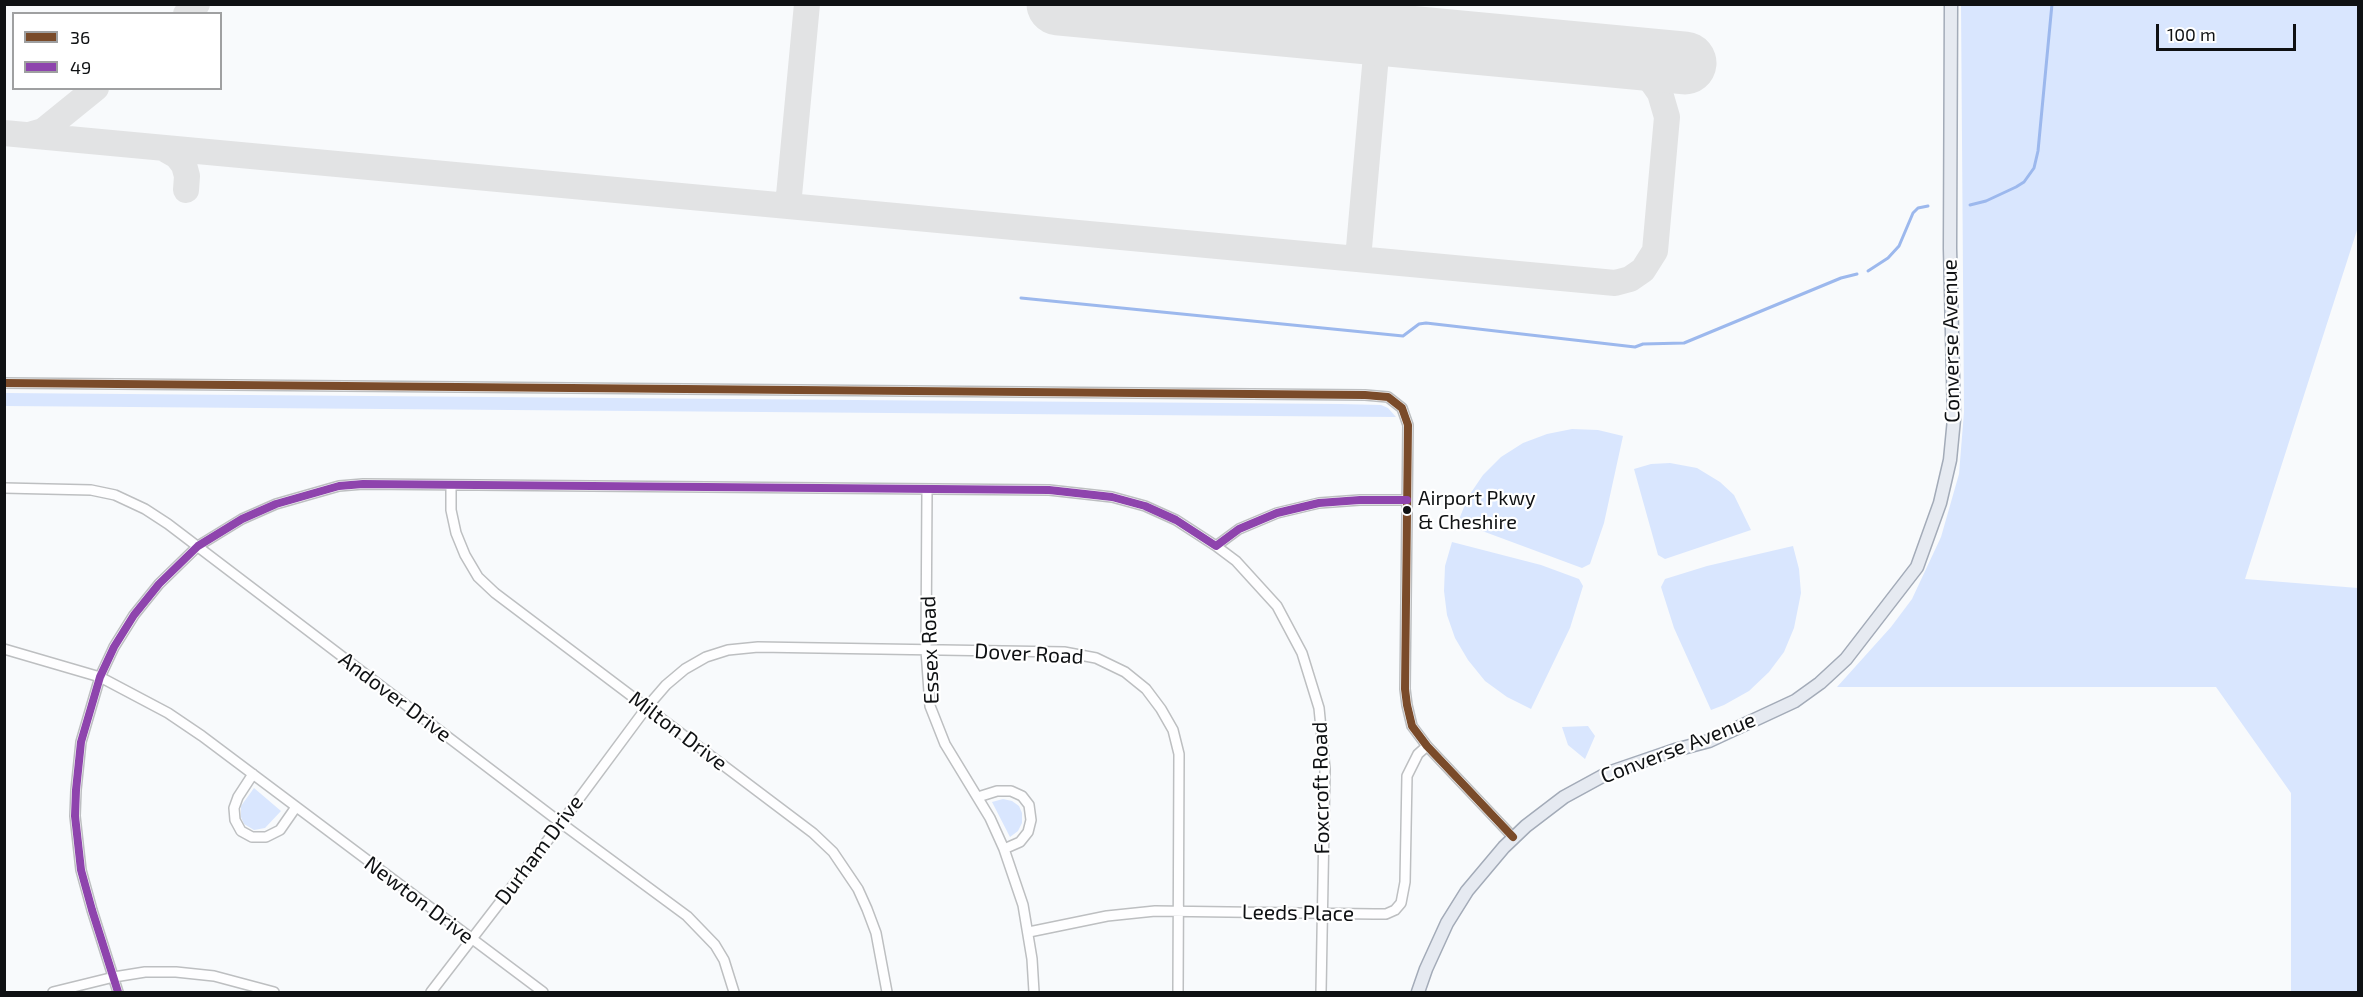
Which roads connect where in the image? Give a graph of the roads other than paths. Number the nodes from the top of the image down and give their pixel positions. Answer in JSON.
{"nodes":[{"id":1,"x":1951,"y":4,"type":"edge"},
{"id":2,"x":4,"y":383,"type":"edge"},
{"id":3,"x":451,"y":485,"type":"junction"},
{"id":4,"x":4,"y":488,"type":"edge"},
{"id":5,"x":927,"y":490,"type":"junction"},
{"id":6,"x":1407,"y":500,"type":"junction"},
{"id":7,"x":198,"y":546,"type":"junction"},
{"id":8,"x":1216,"y":546,"type":"junction"},
{"id":9,"x":4,"y":649,"type":"edge"},
{"id":10,"x":926,"y":650,"type":"junction"},
{"id":11,"x":100,"y":677,"type":"junction"},
{"id":12,"x":646,"y":707,"type":"junction"},
{"id":13,"x":1427,"y":746,"type":"junction"},
{"id":14,"x":253,"y":774,"type":"junction"},
{"id":15,"x":978,"y":797,"type":"junction"},
{"id":16,"x":296,"y":807,"type":"junction"},
{"id":17,"x":561,"y":823,"type":"junction"},
{"id":18,"x":1513,"y":837,"type":"junction"},
{"id":19,"x":1004,"y":849,"type":"junction"},
{"id":20,"x":1178,"y":911,"type":"junction"},
{"id":21,"x":1321,"y":913,"type":"junction"},
{"id":22,"x":1029,"y":932,"type":"junction"},
{"id":23,"x":471,"y":939,"type":"junction"},
{"id":24,"x":114,"y":977,"type":"junction"},
{"id":25,"x":52,"y":993,"type":"edge"},
{"id":26,"x":118,"y":993,"type":"edge"},
{"id":27,"x":274,"y":993,"type":"edge"},
{"id":28,"x":431,"y":993,"type":"edge"},
{"id":29,"x":543,"y":993,"type":"edge"},
{"id":30,"x":734,"y":993,"type":"edge"},
{"id":31,"x":887,"y":993,"type":"edge"},
{"id":32,"x":1034,"y":993,"type":"edge"},
{"id":33,"x":1178,"y":993,"type":"edge"},
{"id":34,"x":1321,"y":993,"type":"edge"},
{"id":35,"x":1418,"y":993,"type":"edge"}],
"edges":[{"from":1,"to":18,"type":"main road","name":"Converse Avenue"},
{"from":2,"to":6,"type":"street"},
{"from":3,"to":5,"type":"street","name":"Foxcroft Road"},
{"from":3,"to":7,"type":"street","name":"Foxcroft Road"},
{"from":3,"to":12,"type":"street","name":"Milton Drive"},
{"from":4,"to":7,"type":"street","name":"Andover Drive"},
{"from":5,"to":8,"type":"street","name":"Foxcroft Road"},
{"from":5,"to":10,"type":"street","name":"Essex Road"},
{"from":6,"to":8,"type":"street"},
{"from":6,"to":13,"type":"street"},
{"from":7,"to":11,"type":"street","name":"Foxcroft Road"},
{"from":7,"to":17,"type":"street","name":"Andover Drive"},
{"from":8,"to":21,"type":"street","name":"Foxcroft Road"},
{"from":9,"to":11,"type":"street","name":"Newton Drive"},
{"from":10,"to":12,"type":"street","name":"Dover Road"},
{"from":10,"to":15,"type":"street","name":"Essex Road"},
{"from":10,"to":20,"type":"street","name":"Dover Road"},
{"from":11,"to":14,"type":"street","name":"Newton Drive"},
{"from":11,"to":24,"type":"street","name":"Foxcroft Road"},
{"from":12,"to":17,"type":"street","name":"Durham Drive"},
{"from":12,"to":31,"type":"street","name":"Milton Drive"},
{"from":13,"to":18,"type":"street"},
{"from":13,"to":21,"type":"street","name":"Leeds Place"},
{"from":14,"to":16,"type":"street","name":"Newton Drive"},
{"from":14,"to":16,"type":"street"},
{"from":15,"to":19,"type":"street","name":"Essex Road"},
{"from":15,"to":19,"type":"street"},
{"from":16,"to":23,"type":"street","name":"Newton Drive"},
{"from":17,"to":23,"type":"street","name":"Durham Drive"},
{"from":17,"to":30,"type":"street","name":"Andover Drive"},
{"from":18,"to":35,"type":"main road","name":"Converse Avenue"},
{"from":19,"to":22,"type":"street","name":"Essex Road"},
{"from":20,"to":21,"type":"street","name":"Leeds Place"},
{"from":20,"to":22,"type":"street","name":"Leeds Place"},
{"from":20,"to":33,"type":"street","name":"Dover Road"},
{"from":21,"to":34,"type":"street","name":"Foxcroft Road"},
{"from":22,"to":32,"type":"street","name":"Essex Road"},
{"from":23,"to":28,"type":"street","name":"Durham Drive"},
{"from":23,"to":29,"type":"street","name":"Newton Drive"},
{"from":24,"to":25,"type":"street"},
{"from":24,"to":26,"type":"street","name":"Foxcroft Road"},
{"from":24,"to":27,"type":"street"}]}
